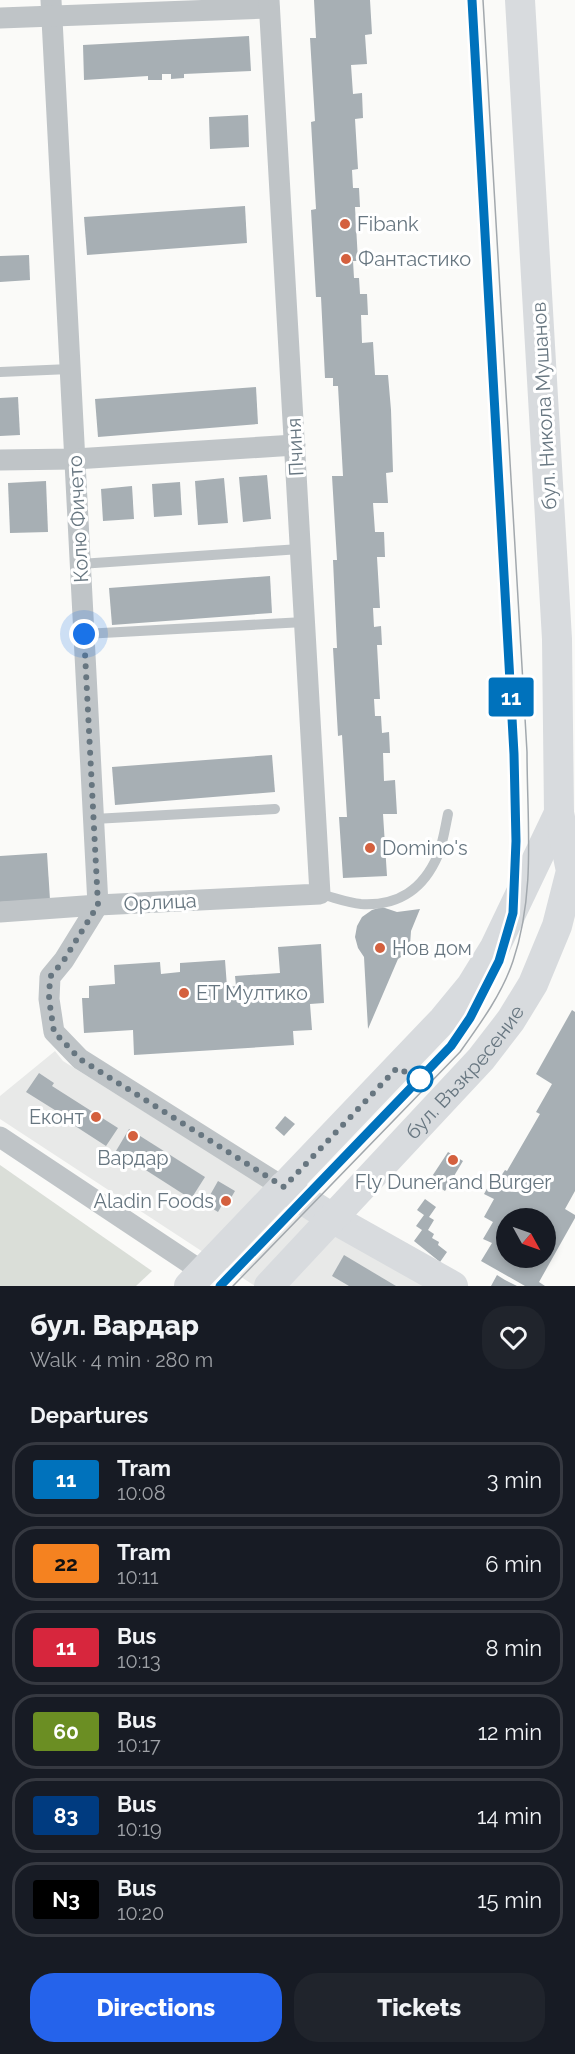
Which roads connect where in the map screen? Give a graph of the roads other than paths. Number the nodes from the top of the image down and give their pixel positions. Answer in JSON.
{"nodes":[{"id":1,"x":520,"y":0,"type":"edge"},
{"id":2,"x":269,"y":4,"type":"edge"},
{"id":3,"x":147,"y":6,"type":"edge"},
{"id":4,"x":51,"y":8,"type":"edge"},
{"id":5,"x":0,"y":18,"type":"edge"},
{"id":6,"x":70,"y":369,"type":"junction"},
{"id":7,"x":0,"y":372,"type":"edge"},
{"id":8,"x":295,"y":445,"type":"junction"},
{"id":9,"x":75,"y":459,"type":"junction"},
{"id":10,"x":0,"y":460,"type":"edge"},
{"id":11,"x":300,"y":549,"type":"junction"},
{"id":12,"x":80,"y":564,"type":"junction"},
{"id":13,"x":304,"y":622,"type":"junction"},
{"id":14,"x":84,"y":634,"type":"junction"},
{"id":15,"x":275,"y":809,"type":"dead end"},
{"id":16,"x":567,"y":812,"type":"edge"},
{"id":17,"x":448,"y":814,"type":"dead end"},
{"id":18,"x":94,"y":819,"type":"junction"},
{"id":19,"x":320,"y":894,"type":"junction"},
{"id":20,"x":98,"y":905,"type":"junction"},
{"id":21,"x":0,"y":912,"type":"edge"},
{"id":22,"x":0,"y":1137,"type":"edge"},
{"id":23,"x":284,"y":1187,"type":"junction"},
{"id":24,"x":332,"y":1218,"type":"junction"},
{"id":25,"x":206,"y":1281,"type":"edge"},
{"id":26,"x":269,"y":1286,"type":"edge"},
{"id":27,"x":453,"y":1286,"type":"edge"}],
"edges":[{"from":1,"to":16,"type":"main road","name":"бул. Никола Мушанов"},
{"from":2,"to":3,"type":"street"},
{"from":2,"to":8,"type":"street","name":"Пчиня"},
{"from":3,"to":4,"type":"street"},
{"from":4,"to":5,"type":"street"},
{"from":4,"to":6,"type":"street","name":"Колю Фичето"},
{"from":6,"to":7,"type":"lane"},
{"from":6,"to":9,"type":"street","name":"Колю Фичето"},
{"from":8,"to":9,"type":"street"},
{"from":8,"to":11,"type":"street","name":"Пчиня"},
{"from":9,"to":10,"type":"street"},
{"from":9,"to":12,"type":"street","name":"Колю Фичето"},
{"from":11,"to":12,"type":"lane"},
{"from":11,"to":13,"type":"street","name":"Пчиня"},
{"from":12,"to":14,"type":"street","name":"Колю Фичето"},
{"from":13,"to":14,"type":"lane"},
{"from":13,"to":19,"type":"street","name":"Пчиня"},
{"from":14,"to":18,"type":"street","name":"Колю Фичето"},
{"from":15,"to":18,"type":"lane"},
{"from":16,"to":23,"type":"main road"},
{"from":16,"to":24,"type":"main road","name":"бул. Възкресение"},
{"from":17,"to":19,"type":"lane"},
{"from":18,"to":20,"type":"street","name":"Колю Фичето"},
{"from":19,"to":20,"type":"street","name":"Орлица"},
{"from":20,"to":21,"type":"street","name":"Орлица"},
{"from":20,"to":23,"type":"street"},
{"from":22,"to":25,"type":"street"},
{"from":23,"to":24,"type":"main road"},
{"from":23,"to":25,"type":"main road"},
{"from":24,"to":26,"type":"main road","name":"бул. Възкресение"},
{"from":24,"to":27,"type":"main road"}]}
